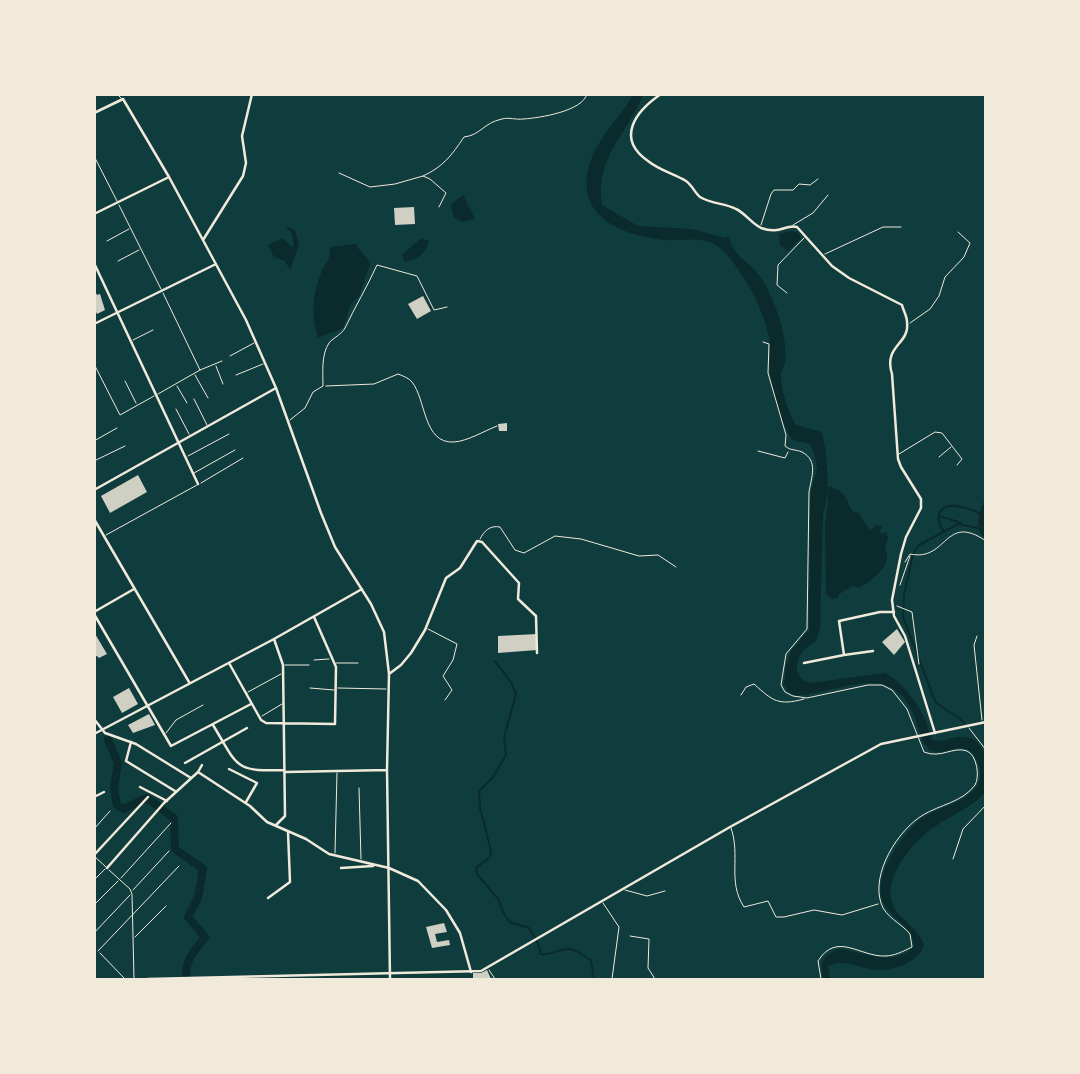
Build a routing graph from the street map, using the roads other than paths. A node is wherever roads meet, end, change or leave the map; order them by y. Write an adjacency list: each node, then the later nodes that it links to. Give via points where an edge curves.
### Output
1 (117, 94): 5 (lane)
2 (252, 94): 22 (street, via 242,136 245,170)
3 (587, 94): 9 (lane, via 575,108 491,122 475,136 464,138 451,158)
4 (661, 94): 17 (street, via 646,104 632,125 636,148 647,161 689,183 699,196 738,209)
5 (123, 99): 6 (street); 10 (street)
6 (94, 113)
7 (94, 156): 13 (lane)
8 (339, 173): 9 (lane, via 370,187)
9 (424, 176): 14 (lane, via 446,193)
10 (169, 177): 13 (street); 22 (street)
11 (818, 179): 17 (lane, via 793,190 774,190)
12 (828, 195): 16 (lane, via 813,213)
13 (117, 202): 15 (street); 19 (lane)
14 (439, 207)
15 (94, 214)
16 (792, 226): 17 (street, via 776,232); 21 (street)
17 (760, 227)
18 (901, 227): 25 (lane, via 883,227)
19 (131, 228): 23 (lane); 24 (lane)
20 (958, 232): 33 (lane, via 970,243 968,252 945,276 930,309)
21 (806, 236): 25 (street); 30 (lane, via 778,265 777,285)
22 (203, 240): 28 (street)
23 (107, 241)
24 (141, 249): 26 (lane); 29 (lane)
25 (824, 255): 33 (street, via 849,278 902,305)
26 (118, 261)
27 (94, 263): 32 (street)
28 (216, 264): 29 (street); 37 (street)
29 (161, 290): 32 (street); 44 (lane)
30 (787, 293)
31 (447, 307): 52 (lane, via 434,310 417,276 377,265 343,332 329,344 322,365)
32 (117, 312): 34 (street); 36 (street)
33 (908, 323): 73 (street, via 889,364)
34 (94, 324)
35 (153, 330): 36 (lane)
36 (131, 341): 54 (street)
37 (256, 342): 39 (lane); 41 (street)
38 (763, 342): 71 (lane, via 769,344 768,373)
39 (230, 356)
40 (222, 360): 43 (lane)
41 (265, 363): 47 (lane); 53 (street)
42 (94, 364): 46 (lane)
43 (215, 364): 44 (lane); 51 (lane)
44 (200, 370): 45 (lane)
45 (194, 373): 50 (lane); 55 (lane)
46 (100, 374): 48 (lane); 58 (lane, via 120,415)
47 (236, 375)
48 (94, 377)
49 (125, 381): 58 (lane)
50 (176, 384): 54 (lane); 57 (lane)
51 (223, 384)
52 (323, 386): 60 (lane); 62 (lane, via 374,384 398,374 411,380 438,437 453,442)
53 (276, 388): 60 (street); 61 (street)
54 (157, 394): 58 (lane); 67 (street)
55 (208, 398)
56 (194, 399): 61 (lane)
57 (187, 403)
58 (137, 405)
59 (176, 409): 65 (lane)
60 (288, 421): 87 (street, via 335,547)
61 (208, 426): 65 (street)
62 (497, 426)
63 (117, 428): 66 (lane)
64 (229, 434): 74 (lane)
65 (191, 436): 67 (street)
66 (95, 441)
67 (179, 442): 74 (street); 81 (street)
68 (125, 446): 77 (lane)
69 (953, 446): 73 (lane, via 942,433 934,432); 75 (lane); 78 (lane, via 962,459)
70 (235, 450): 79 (lane)
71 (788, 450): 72 (lane, via 785,458); 112 (lane, via 807,456 814,471 808,492 807,629 786,654 781,682 790,695)
72 (758, 451)
73 (897, 455): 88 (street, via 921,499 921,508 901,554)
74 (186, 457): 79 (street)
75 (939, 457)
76 (243, 458): 80 (lane)
77 (94, 461)
78 (957, 465)
79 (193, 473): 80 (street)
80 (198, 484): 83 (lane)
81 (94, 490)
82 (94, 519): 83 (street)
83 (104, 536): 86 (street)
84 (478, 541): 85 (lane, via 495,526 515,550 524,553 555,536 639,556 658,555); 91 (street, via 460,568 446,578); 95 (street, via 519,583 518,599 536,616)
85 (676, 567)
86 (135, 589): 89 (street); 106 (street)
87 (362, 589): 90 (street); 105 (street, via 384,632)
88 (894, 612): 96 (street, via 839,621); 127 (street)
89 (94, 613): 116 (street)
90 (314, 616): 93 (street); 98 (street)
91 (426, 628): 105 (street, via 411,653); 113 (lane, via 457,644 443,676 452,690)
92 (977, 636): 120 (lane, via 974,645)
93 (274, 639): 99 (street); 102 (street)
94 (873, 651): 96 (street)
95 (537, 653)
96 (844, 655): 101 (street)
97 (314, 660): 98 (lane)
98 (334, 661): 100 (lane); 108 (street)
99 (229, 663): 106 (street); 110 (street)
100 (358, 663)
101 (804, 663)
102 (283, 664): 103 (lane); 104 (street)
103 (309, 665)
104 (283, 673): 110 (lane); 114 (street)
105 (389, 674): 109 (street)
106 (189, 682): 116 (street)
107 (310, 688): 108 (lane)
108 (336, 689): 109 (lane); 121 (street, via 335,724)
109 (388, 689): 136 (street)
110 (246, 694): 115 (street)
111 (741, 695): 112 (lane, via 754,684 781,703)
112 (807, 698): 129 (lane, via 882,685 900,699)
113 (445, 700)
114 (284, 703): 118 (lane); 121 (street)
115 (251, 704): 118 (street); 122 (street)
116 (147, 705): 125 (street); 128 (street)
117 (203, 705): 128 (lane, via 176,720)
118 (260, 717): 121 (street, via 266,723)
119 (94, 719): 125 (street)
120 (984, 722): 123 (street)
121 (285, 723): 137 (street)
122 (213, 725): 128 (street, via 170,746); 131 (street)
123 (968, 726): 127 (street); 132 (lane)
124 (247, 728): 131 (street)
125 (101, 730): 126 (street); 130 (street)
126 (94, 734)
127 (933, 734): 129 (street)
128 (164, 736)
129 (918, 736): 153 (street, via 881,744); 173 (lane, via 924,752 932,755 966,751 973,756 978,775 975,785 963,795 913,821 900,838 881,872)
130 (131, 742): 140 (street); 144 (street, via 126,761)
131 (223, 742): 133 (street); 137 (street, via 234,760 249,771)
132 (985, 750)
133 (185, 763)
134 (202, 765): 139 (street)
135 (229, 769): 148 (street, via 257,783)
136 (387, 770): 138 (street); 165 (street)
137 (286, 771): 138 (street); 152 (street, via 285,816)
138 (337, 771): 157 (lane)
139 (198, 772): 140 (street); 148 (street)
140 (192, 778): 144 (street)
141 (141, 787): 147 (street)
142 (359, 788): 160 (lane)
143 (104, 792): 145 (street)
144 (177, 792): 147 (street)
145 (94, 797)
146 (148, 797): 158 (street)
147 (166, 802): 163 (street)
148 (245, 803): 152 (street)
149 (985, 805): 159 (lane, via 963,829)
150 (110, 811): 154 (lane)
151 (171, 823): 167 (lane)
152 (276, 825): 155 (street)
153 (730, 827): 168 (street); 173 (lane, via 736,845 733,873 744,907 768,901 776,916 784,917 814,910 842,915)
154 (94, 829)
155 (288, 832): 157 (street); 171 (street, via 290,882)
156 (169, 851): 170 (lane)
157 (335, 855): 160 (street)
158 (94, 856): 163 (lane)
159 (953, 859)
160 (362, 862): 162 (street)
161 (179, 866): 176 (lane)
162 (378, 866): 164 (street); 165 (street)
163 (107, 868): 166 (lane); 167 (lane)
164 (341, 868)
165 (388, 868): 183 (street, via 418,881 446,909 460,933); 184 (street)
166 (94, 880)
167 (120, 880): 170 (lane); 174 (lane)
168 (623, 889): 169 (lane, via 647,896); 172 (street)
169 (665, 891)
170 (132, 893): 176 (lane); 177 (lane)
171 (268, 898)
172 (602, 901): 182 (street); 192 (lane, via 619,927)
173 (881, 903): 194 (lane, via 887,915 910,934 912,947 885,956 842,945 818,961)
174 (94, 905)
175 (166, 906): 179 (lane)
176 (133, 917): 179 (lane); 181 (lane)
177 (94, 933)
178 (630, 936): 193 (lane, via 649,939 648,968)
179 (133, 939): 187 (lane)
180 (94, 947): 181 (lane)
181 (98, 951): 186 (lane)
182 (488, 968): 183 (street); 191 (lane)
183 (471, 972): 184 (street)
184 (390, 974): 185 (street); 190 (street)
185 (204, 978): 189 (street)
186 (125, 979)
187 (134, 979)
188 (148, 979): 189 (street)
189 (170, 979)
190 (390, 979)
191 (495, 979)
192 (611, 979)
193 (655, 979)
194 (821, 979)

